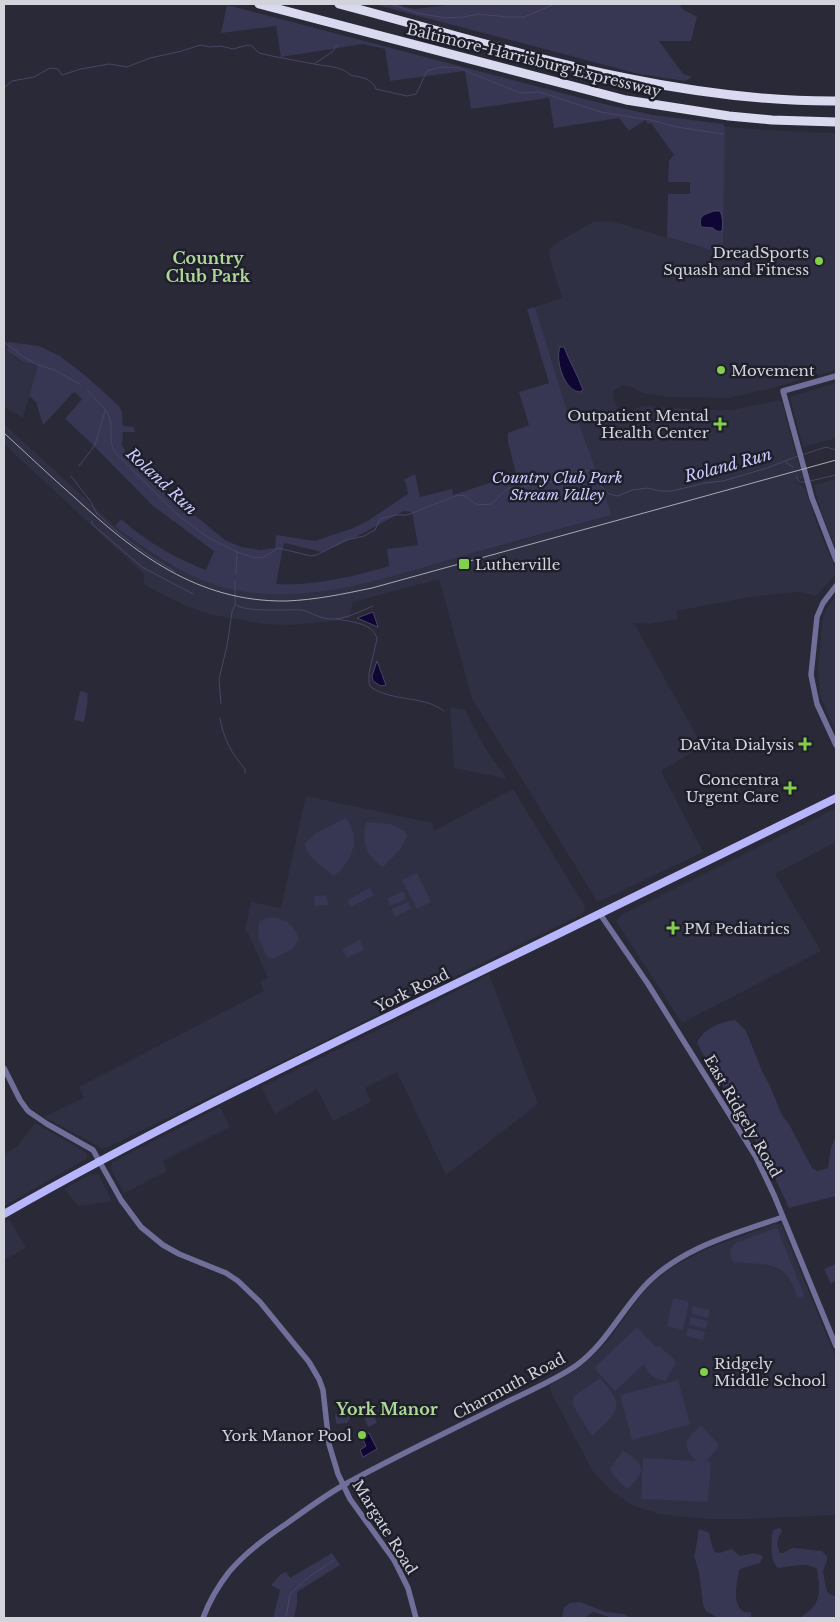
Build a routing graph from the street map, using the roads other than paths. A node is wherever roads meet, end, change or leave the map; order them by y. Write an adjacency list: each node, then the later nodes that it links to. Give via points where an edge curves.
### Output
1 (259, 4): 4 (highway, Baltimore-Harrisburg Expressway, via 626,100 729,116)
2 (339, 4): 3 (highway, Baltimore-Harrisburg Expressway, via 629,80 728,96)
3 (836, 100)
4 (836, 122)
5 (836, 376): 6 (street, via 783,391 817,514)
6 (836, 560)
7 (836, 586): 8 (street, via 817,617 811,674 817,704)
8 (836, 745)
9 (836, 798): 10 (main road, York Road)
10 (600, 914): 12 (main road, York Road); 14 (street, East Ridgely Road, via 750,1146)
11 (4, 1068): 12 (street, Margate Road, via 28,1110 93,1150)
12 (99, 1161): 13 (main road, York Road); 16 (street, Margate Road, via 141,1227 179,1254 238,1281 309,1362 323,1390 331,1452)
13 (4, 1214)
14 (783, 1217): 15 (street, East Ridgely Road); 16 (street, Charmuth Road, via 706,1245 663,1269 640,1290 593,1351 564,1373)
15 (836, 1346)
16 (343, 1486): 17 (street, Charmuth Road, via 268,1536 240,1560 219,1586); 18 (street, Margate Road, via 394,1560 408,1588)
17 (203, 1618)
18 (416, 1618)

